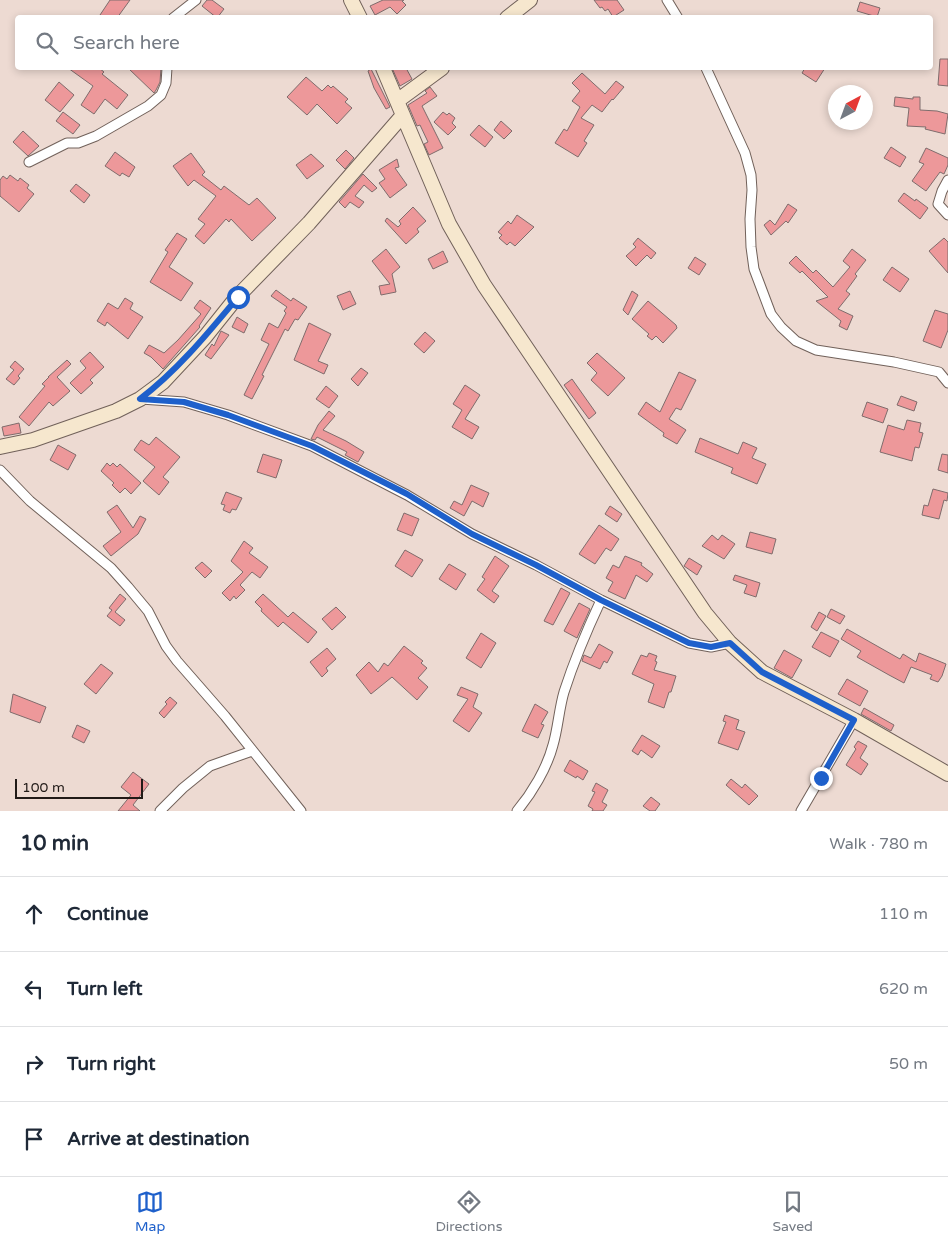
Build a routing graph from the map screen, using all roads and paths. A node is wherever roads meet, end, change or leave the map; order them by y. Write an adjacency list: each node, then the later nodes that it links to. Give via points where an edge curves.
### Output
1 (196, 0): 5 (street)
2 (350, 0): 6 (main road)
3 (530, 0): 7 (main road)
4 (666, 0): 8 (street)
5 (176, 15)
6 (358, 15)
7 (511, 15)
8 (676, 15)
9 (167, 70): 15 (street, via 161,95 148,106 96,136 68,143)
10 (384, 70): 13 (main road)
11 (439, 70): 13 (main road)
12 (707, 70): 18 (street, via 745,153 751,175 754,269 771,314 781,327 796,341 816,350 939,372)
13 (397, 101): 14 (main road)
14 (403, 115): 19 (main road, via 205,337 169,375); 23 (main road, via 449,224 484,285 700,605)
15 (29, 162)
16 (948, 180): 17 (street, via 938,204)
17 (948, 215)
18 (948, 383)
19 (140, 399): 20 (main road, via 116,412 50,435); 22 (street, via 184,402 312,446)
20 (0, 447)
21 (0, 470): 25 (street, via 30,501 111,568 148,611 177,661)
22 (601, 600): 23 (street, via 689,643 711,647); 29 (street, via 564,693 553,746 527,799)
23 (730, 643): 24 (main road, via 762,672)
24 (854, 720): 26 (main road); 30 (street)
25 (252, 751): 27 (street, via 210,766); 28 (street)
26 (948, 774)
27 (160, 811)
28 (301, 811)
29 (517, 811)
30 (801, 811)

